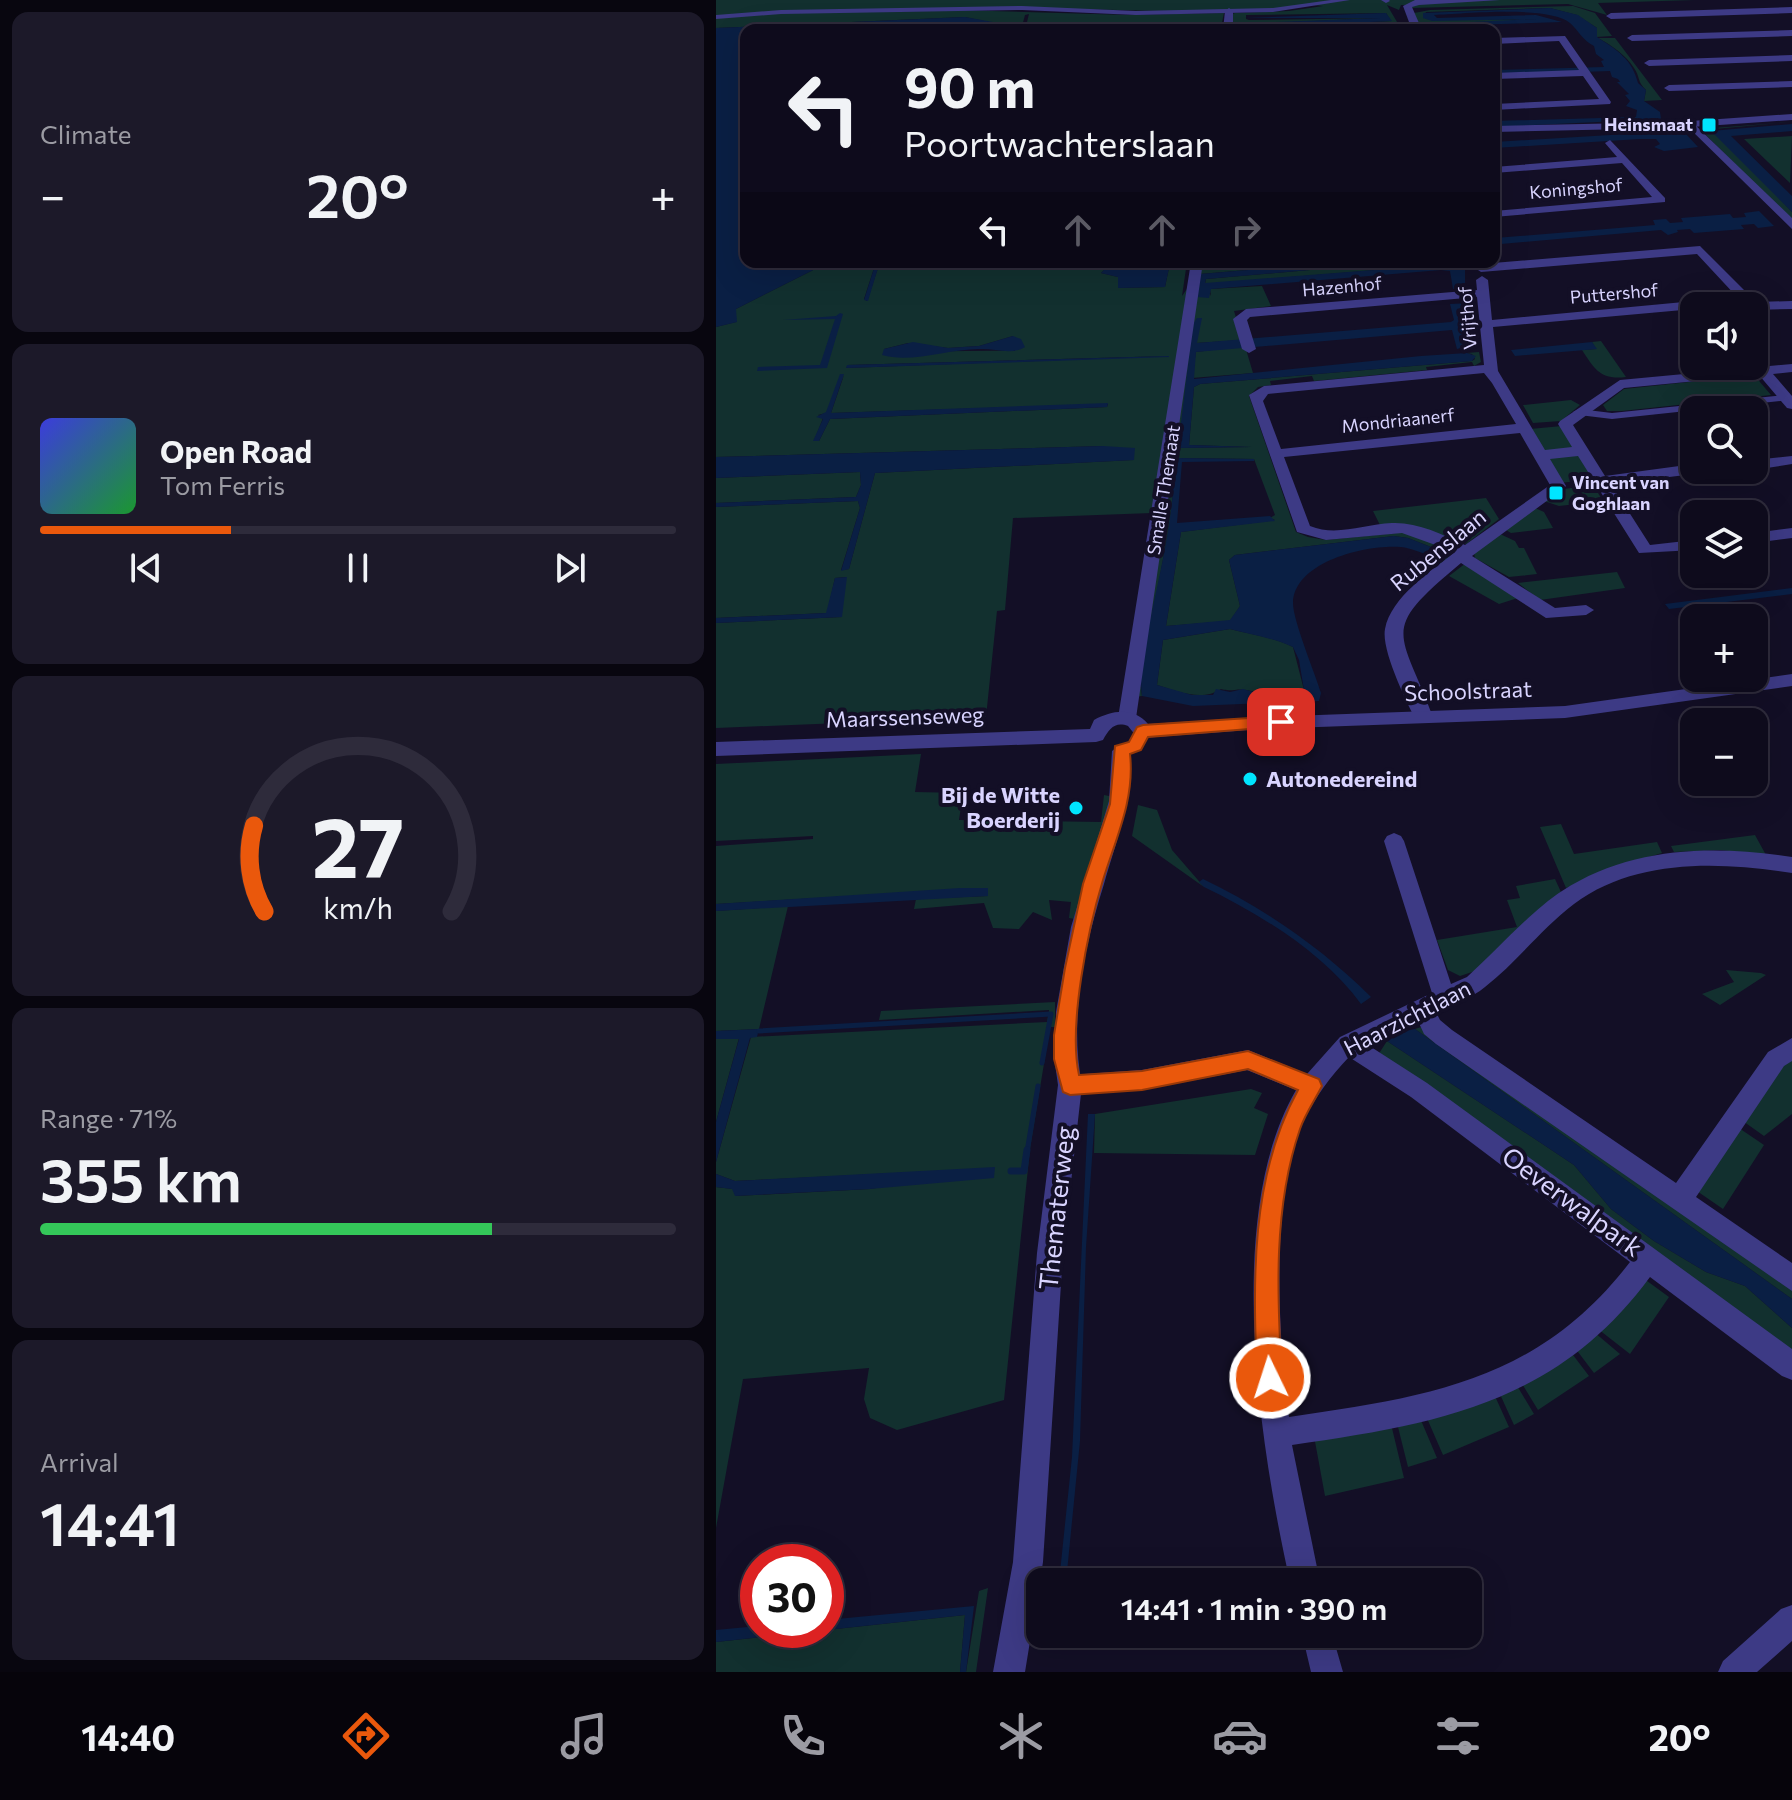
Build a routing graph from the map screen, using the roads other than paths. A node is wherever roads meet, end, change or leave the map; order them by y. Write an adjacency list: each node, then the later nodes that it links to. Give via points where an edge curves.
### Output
1 (1346, 0): 4 (street)
2 (1496, 0): 9 (street, via 1418,2 1407,6)
3 (1792, 10): 5 (street)
4 (1229, 11): 7 (street, via 1022,8); 8 (street)
5 (1660, 14): 6 (street); 11 (street)
6 (1611, 16)
7 (716, 17)
8 (1228, 24)
9 (1414, 24)
10 (1792, 33): 11 (street)
11 (1679, 37): 12 (street)
12 (1632, 38)
13 (1500, 41): 17 (street, via 1562,38)
14 (1792, 58): 18 (street)
15 (1649, 63): 18 (street)
16 (1500, 68): 17 (street)
17 (1584, 69): 19 (street); 24 (street, via 1606,102)
18 (1710, 74): 20 (street); 21 (street)
19 (1500, 76)
20 (1792, 84)
21 (1669, 88)
22 (1792, 94): 23 (street)
23 (1716, 99)
24 (1500, 107)
25 (1792, 117): 26 (street)
26 (1691, 124): 27 (street); 32 (street)
27 (1500, 129)
28 (1610, 143): 29 (street)
29 (1625, 160): 30 (street); 31 (street, Koningshof, via 1661,200)
30 (1500, 170)
31 (1500, 213)
32 (1792, 225)
33 (1500, 264): 36 (street, via 1700,250)
34 (1196, 268): 65 (street, Smalle Themaat)
35 (1481, 268): 37 (street, Vrijthof)
36 (1740, 292)
37 (1483, 293): 41 (street, Vrijthof); 42 (street, Hazenhof, via 1246,313 1240,319)
38 (1768, 304): 39 (street, Puttershof)
39 (1792, 305)
40 (1680, 309): 41 (street, Puttershof)
41 (1487, 324): 45 (street, Vrijthof)
42 (1248, 344)
43 (1792, 368): 44 (street)
44 (1768, 370)
45 (1491, 371): 50 (street); 52 (street, via 1260,392 1256,401)
46 (1768, 377): 48 (street)
47 (1680, 379): 49 (street, via 1620,384)
48 (1789, 401): 49 (street, via 1612,416)
49 (1579, 412): 51 (street, via 1565,424)
50 (1524, 428): 52 (street, Mondriaanerf); 53 (street)
51 (1582, 451): 53 (street); 57 (street)
52 (1275, 454): 61 (street, via 1297,520 1307,532 1333,535 1405,528)
53 (1540, 455): 61 (street, Rubenslaan, via 1558,486)
54 (1792, 460): 55 (street)
55 (1768, 463)
56 (1680, 471): 57 (street)
57 (1601, 481): 60 (street, via 1645,550)
58 (1792, 533): 59 (street)
59 (1768, 536)
60 (1680, 546)
61 (1465, 555): 62 (street, via 1552,614); 64 (street, Rubenslaan, via 1408,599 1393,628 1396,649)
62 (1586, 610)
63 (1792, 680): 64 (street, Schoolstraat, via 1565,712)
64 (1424, 717): 66 (street, Schoolstraat)
65 (1127, 718): 66 (street); 67 (street, via 1107,721)
66 (1143, 731): 69 (street, via 1135,746)
67 (1096, 735): 68 (street, Maarssenseweg); 69 (street, via 1106,748)
68 (716, 749)
69 (1121, 751): 75 (street, Thematerweg, via 1119,804 1092,884 1075,968 1065,1035)
70 (1394, 841): 72 (street)
71 (1792, 865): 72 (street, Haarzichtlaan, via 1702,857 1605,876 1567,898 1490,973)
72 (1434, 1003): 73 (street, Haarzichtlaan); 77 (street, via 1432,1027 1444,1037)
73 (1348, 1044): 76 (street, Haarzichtlaan); 78 (street, Oeverwalpark)
74 (1792, 1048): 77 (street, via 1776,1059)
75 (1070, 1085): 76 (street, via 1142,1080 1248,1060); 85 (street, Thematerweg, via 1050,1253 1028,1562)
76 (1311, 1086): 81 (street, Haarzichtlaan, via 1290,1125 1275,1177 1266,1301)
77 (1679, 1200): 79 (street)
78 (1648, 1259): 80 (street, Oeverwalpark); 81 (street, via 1590,1327 1516,1377 1419,1410)
79 (1792, 1278)
80 (1792, 1366)
81 (1275, 1433): 82 (street, Haarzichtlaan)
82 (1302, 1568)
83 (1792, 1620): 87 (street)
84 (1321, 1648): 86 (street)
85 (1009, 1672)
86 (1327, 1672)
87 (1734, 1672)

